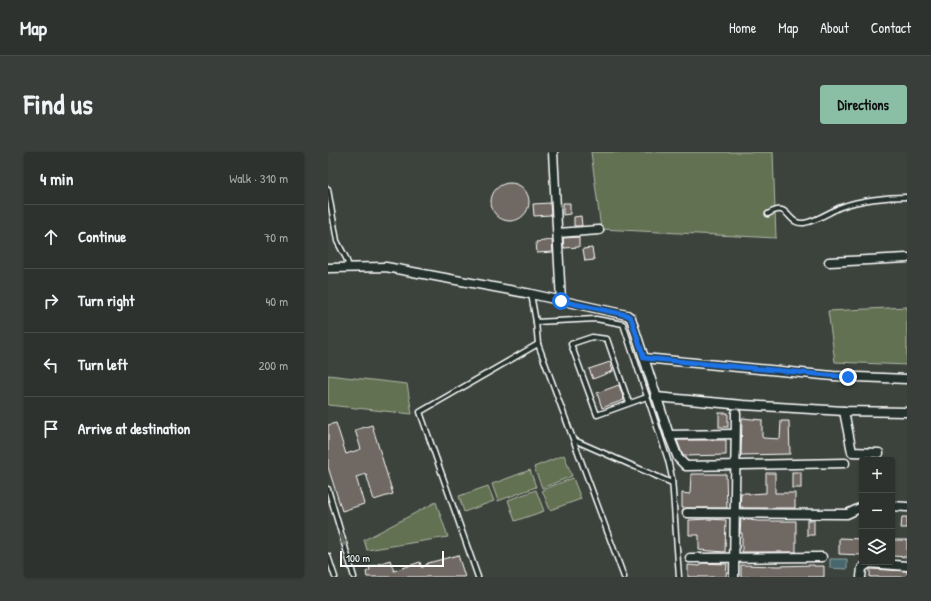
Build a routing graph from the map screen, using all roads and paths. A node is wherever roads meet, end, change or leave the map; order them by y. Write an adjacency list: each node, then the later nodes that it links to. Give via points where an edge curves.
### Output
1 (553, 152): 6 (street)
2 (328, 189): 10 (lane, via 337,241)
3 (907, 198): 4 (lane, via 854,203 806,223 798,223 781,209)
4 (768, 214)
5 (599, 230): 6 (street)
6 (558, 233): 12 (street)
7 (907, 258): 8 (street)
8 (829, 262)
9 (328, 268): 10 (street)
10 (349, 268): 11 (street, via 386,267)
11 (531, 294): 12 (street); 13 (lane)
12 (561, 301): 15 (street, via 627,315 631,318)
13 (536, 322): 14 (lane); 17 (lane, via 596,319 623,324)
14 (538, 344): 25 (lane); 43 (lane, via 420,412)
15 (644, 358): 16 (street, via 833,376); 18 (street)
16 (907, 379)
17 (647, 397): 19 (lane); 29 (lane, via 668,460)
18 (656, 397): 20 (street); 24 (street)
19 (629, 403): 19 (lane, via 597,415 571,344 592,337 606,339)
20 (844, 411): 21 (street); 26 (street, via 852,452)
21 (907, 412)
22 (736, 413): 23 (street)
23 (736, 434): 24 (street); 28 (street)
24 (669, 436): 28 (street, via 678,458 686,466)
25 (574, 440): 29 (lane); 44 (lane)
26 (879, 453)
27 (845, 463): 28 (street)
28 (735, 464): 35 (street)
29 (672, 483): 45 (lane)
30 (328, 489): 42 (lane, one-way to 42)
31 (895, 506): 32 (street)
32 (907, 507)
33 (859, 508): 35 (street, via 847,514)
34 (687, 513): 35 (street)
35 (735, 513): 37 (street)
36 (328, 556): 41 (lane)
37 (734, 557): 38 (street); 39 (street); 46 (street)
38 (822, 557)
39 (690, 558)
40 (907, 566): 47 (street, via 869,564 862,568)
41 (335, 577)
42 (354, 577)
43 (478, 577)
44 (624, 577)
45 (679, 577)
46 (734, 577)
47 (861, 577)

